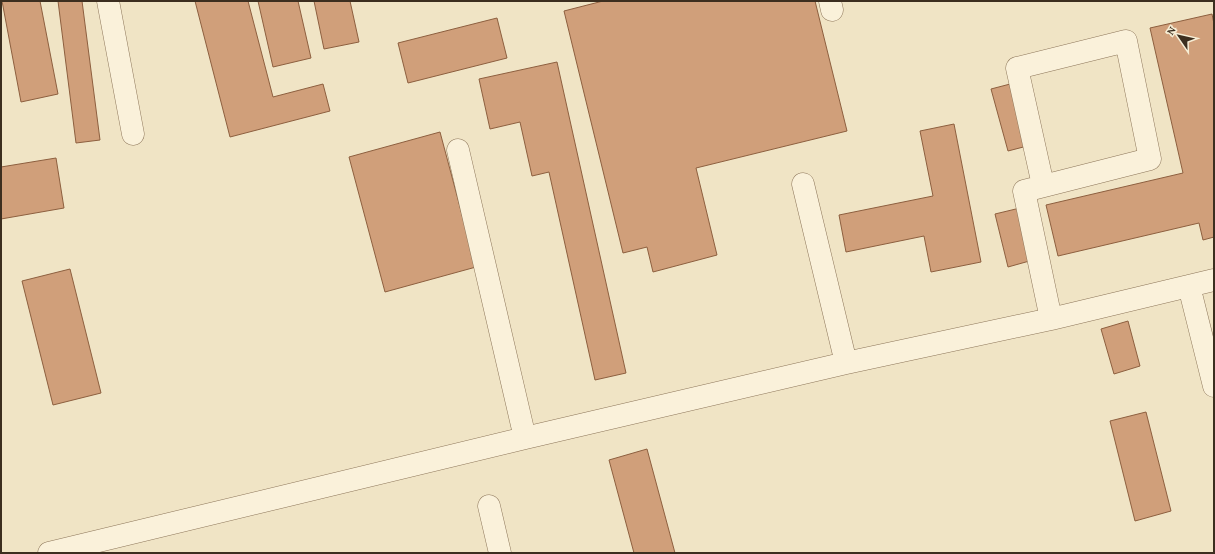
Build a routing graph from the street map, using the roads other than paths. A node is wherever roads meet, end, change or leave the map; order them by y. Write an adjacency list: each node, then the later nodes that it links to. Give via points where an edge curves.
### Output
1 (108, 1): 2 (street)
2 (133, 134)
3 (458, 150): 11 (street)
4 (803, 184): 9 (street)
5 (1043, 185): 5 (street, via 1150,159 1126,41 1017,68); 8 (street, via 1024,191)
6 (1214, 280): 7 (street)
7 (1189, 286): 8 (street); 10 (street)
8 (1051, 319): 9 (street)
9 (846, 363): 11 (street)
10 (1214, 386)
11 (525, 438): 13 (street)
12 (489, 506): 14 (street)
13 (49, 553)
14 (500, 553)

